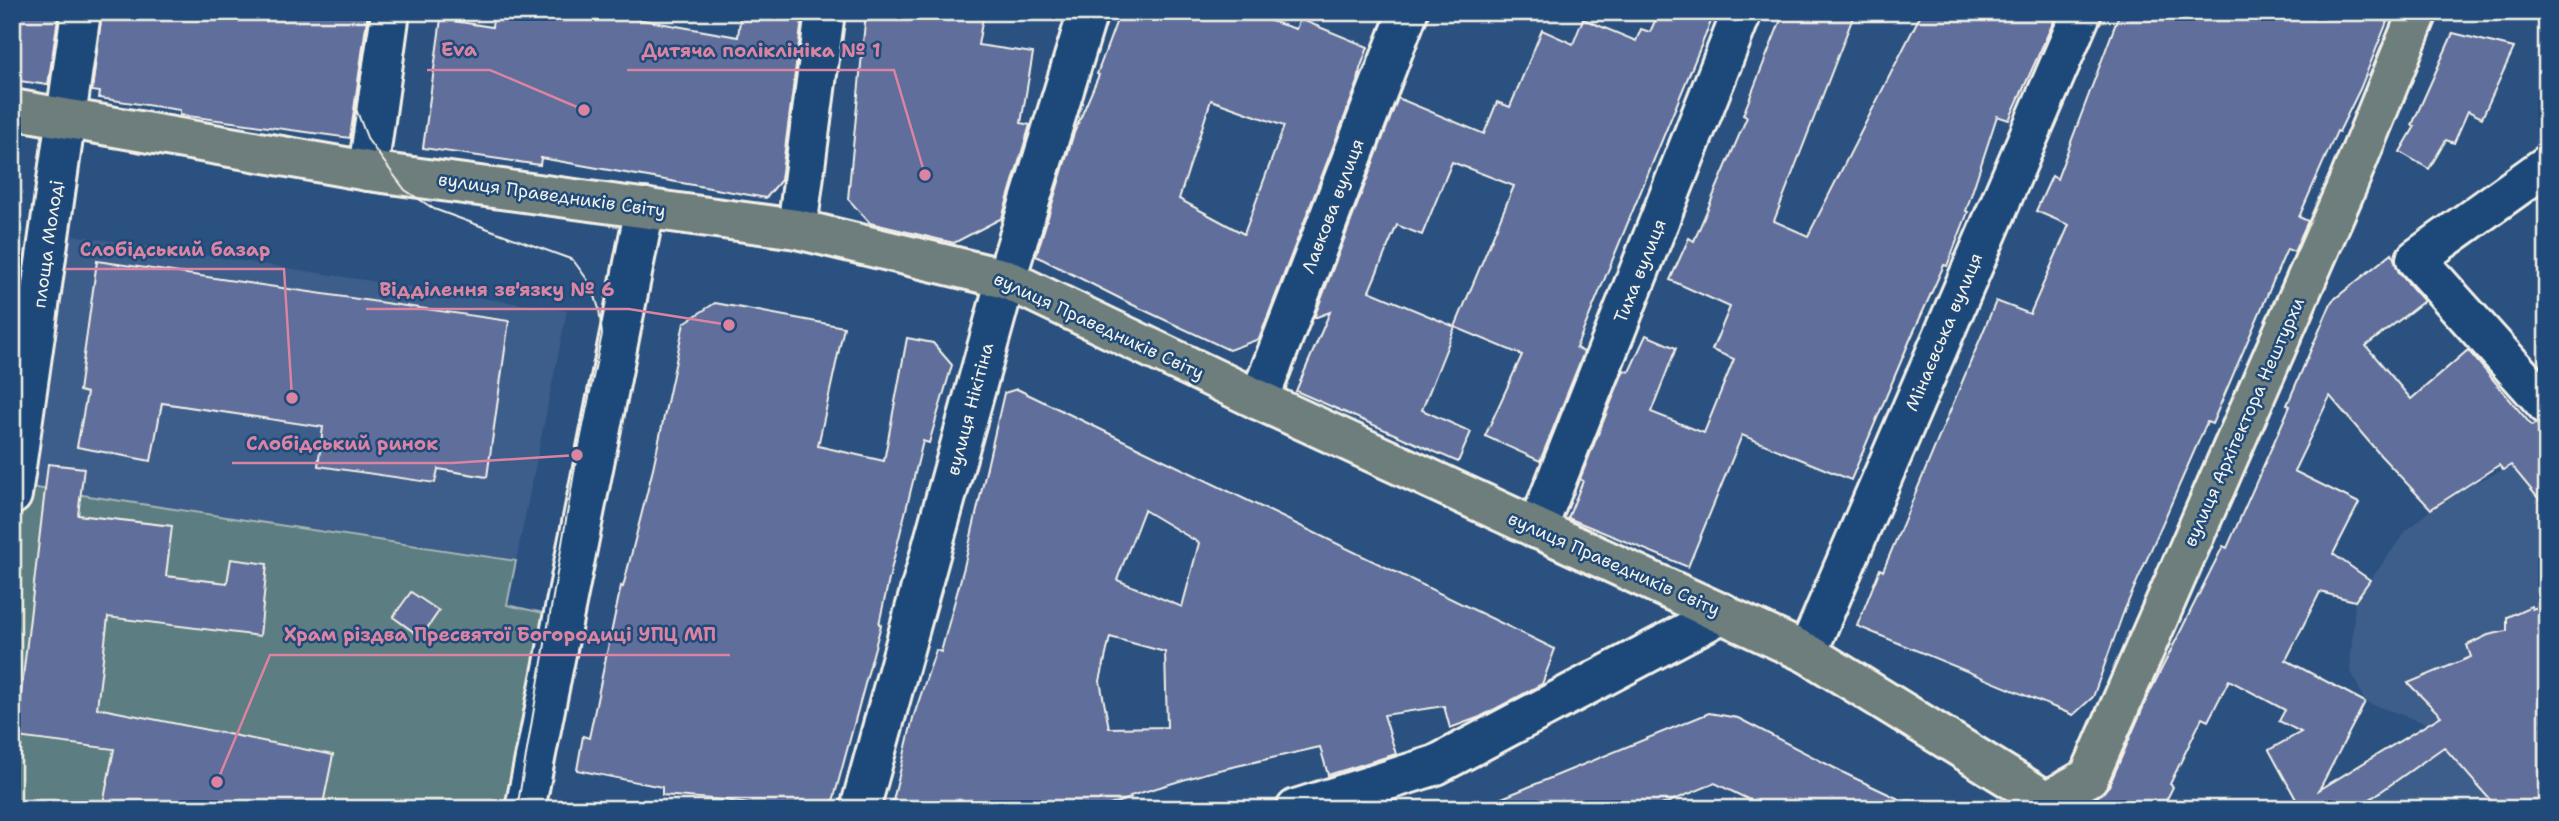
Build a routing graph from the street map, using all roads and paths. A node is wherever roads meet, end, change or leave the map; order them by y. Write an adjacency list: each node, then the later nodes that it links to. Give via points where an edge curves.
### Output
1 (81, 12): 10 (street, площа Молоді)
2 (390, 12): 12 (street)
3 (825, 12): 14 (street)
4 (1088, 12): 15 (street, вулиця Нікітіна)
5 (1408, 12): 16 (street, Лавкова вулиця)
6 (1742, 12): 19 (street, Тиха вулиця)
7 (2082, 12): 21 (street, Мінаєвська вулиця)
8 (2418, 12): 22 (main road, вулиця Архітектора Нештурхи, via 2347,186 2089,777)
9 (12, 109): 10 (main road, вулиця Праведників Світу)
10 (66, 118): 12 (main road, вулиця Праведників Світу); 18 (street, площа Молоді)
11 (2547, 165): 17 (street, via 2416,259)
12 (368, 171): 13 (main road, вулиця Праведників Світу)
13 (645, 208): 14 (main road, вулиця Праведників Світу); 23 (street)
14 (797, 229): 15 (main road, вулиця Праведників Світу)
15 (1006, 279): 16 (main road, вулиця Праведників Світу); 24 (street, вулиця Нікітіна)
16 (1259, 400): 19 (main road, вулиця Праведників Світу)
17 (2547, 404)
18 (12, 495)
19 (1537, 529): 20 (main road, вулиця Праведників Світу)
20 (1723, 613): 21 (main road, вулиця Праведників Світу); 25 (street, via 1436,765)
21 (1807, 653): 22 (main road, вулиця Праведників Світу)
22 (2047, 806)
23 (525, 809)
24 (860, 809)
25 (1296, 809)

